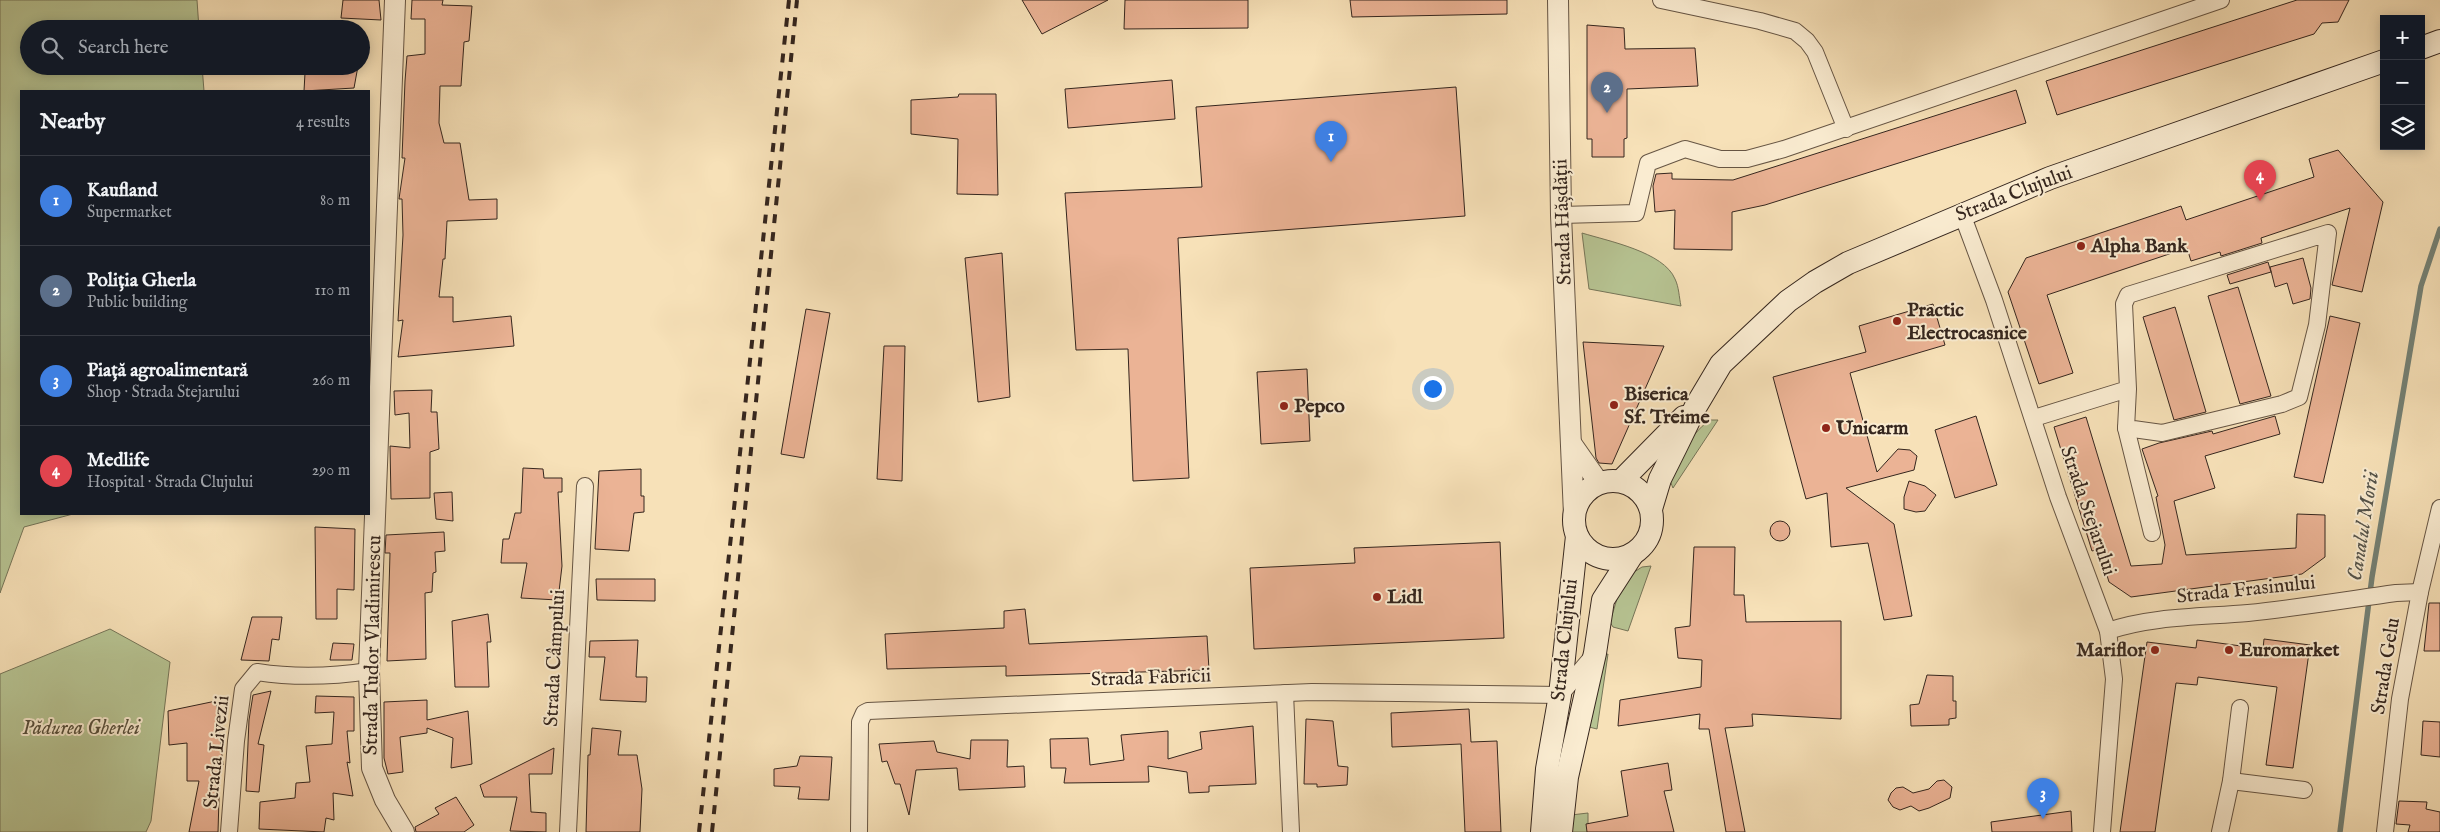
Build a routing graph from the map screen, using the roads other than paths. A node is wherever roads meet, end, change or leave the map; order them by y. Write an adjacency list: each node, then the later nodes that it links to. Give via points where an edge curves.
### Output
1 (395, 0): 26 (street, Strada Tudor Vladimirescu)
2 (1558, 0): 10 (street, Strada Hășdății)
3 (1661, 0): 8 (street, via 1795,31 1815,52)
4 (2222, 0): 8 (street)
5 (2440, 41): 6 (main road)
6 (2425, 47)
7 (2380, 62): 9 (main road, Strada Clujului, via 2050,178)
8 (1846, 129): 10 (street, via 1747,159 1720,159 1685,149 1648,163 1636,213)
9 (1962, 214): 12 (main road, Strada Clujului, via 1848,263 1788,301 1721,364); 13 (street, Strada Stejarului)
10 (1561, 215): 15 (street, Strada Hășdății)
11 (2128, 388): 13 (street); 14 (street); 14 (street, via 2124,304 2128,295 2328,233 2317,325 2299,397 2162,434)
12 (1696, 406): 16 (main road, Strada Clujului); 19 (main road, Strada Clujului, via 1660,479)
13 (2034, 418): 24 (street, Strada Stejarului, via 2058,497)
14 (2126, 428): 21 (street)
15 (1571, 443): 16 (street); 20 (street, Strada Hășdății)
16 (1610, 482): 19 (main road, via 1640,491); 20 (main road, Strada Clujului, via 1582,496)
17 (585, 486): 34 (street, Strada Câmpului)
18 (2440, 508): 23 (street, Strada Gelu)
19 (1651, 509): 22 (main road, Strada Clujului, via 1651,530 1647,540)
20 (1575, 526): 22 (main road, Strada Clujului, via 1590,552 1600,557 1622,559); 28 (main road, Strada Clujului)
21 (2152, 533)
22 (1632, 555): 25 (main road, Strada Clujului, via 1603,600)
23 (2420, 592): 24 (street, Strada Frasinului, via 2181,618 2123,626); 41 (street, Strada Gelu, via 2400,699)
24 (2108, 632): 39 (street, Strada Stejarului, via 2114,679)
25 (1595, 653): 28 (street); 38 (main road, Strada Clujului, via 1566,777)
26 (368, 671): 32 (street, Strada Livezii, via 328,677 257,672 244,689 236,741); 33 (street, Strada Tudor Vladimirescu, via 372,768)
27 (1285, 693): 28 (street, Strada Fabricii); 35 (street, Strada Fabricii, via 868,711 860,722); 36 (street)
28 (1560, 695): 37 (main road, Strada Clujului)
29 (2240, 708): 30 (street)
30 (2231, 781): 31 (street); 40 (street)
31 (2304, 790)
32 (229, 832)
33 (404, 832)
34 (568, 832)
35 (859, 832)
36 (1291, 832)
37 (1542, 832)
38 (1561, 832)
39 (2102, 832)
40 (2220, 832)
41 (2384, 832)

